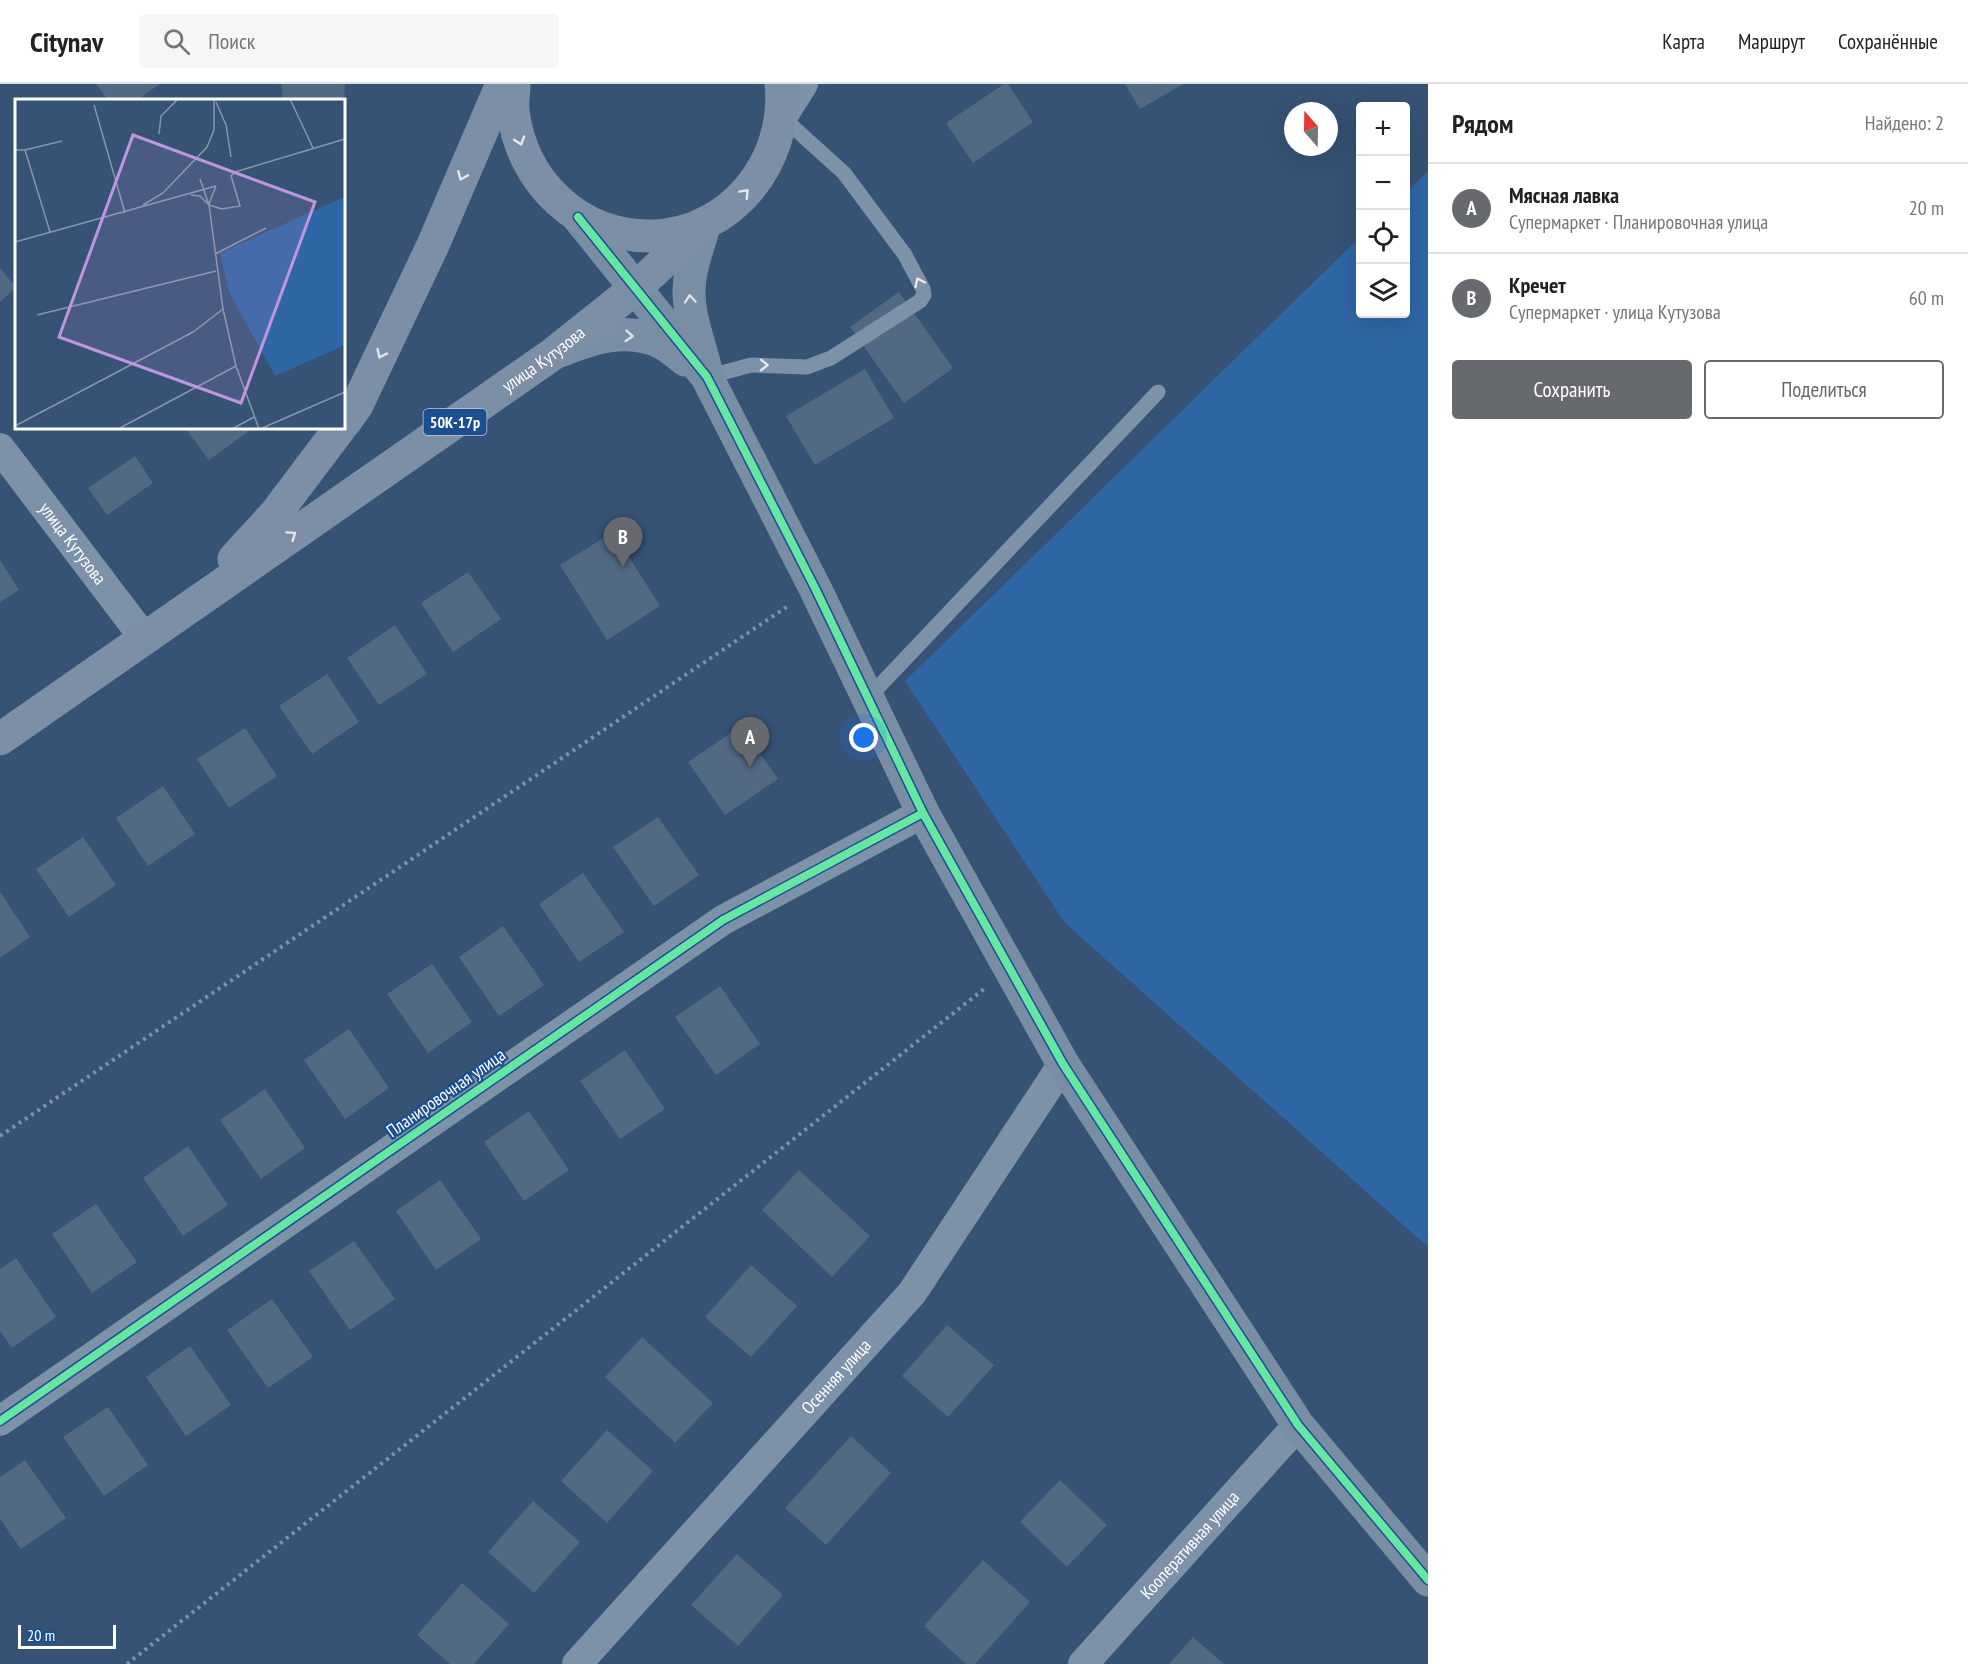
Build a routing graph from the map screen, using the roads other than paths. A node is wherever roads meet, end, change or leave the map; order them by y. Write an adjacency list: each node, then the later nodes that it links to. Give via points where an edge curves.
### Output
1 (502, 84): 12 (main road, one-way to 12, via 428,256 357,405)
2 (514, 84): 6 (main road, 50К-17р, one-way to 6, via 513,110 519,141 532,171 552,196)
3 (781, 84): 5 (main road, 50К-17р)
4 (803, 84): 5 (street)
5 (782, 117): 7 (main road, 50К-17р, one-way to 5, via 733,205 757,180 773,150); 10 (lane, one-way to 5, via 751,365 807,367 820,363 924,296 905,255 844,173)
6 (578, 217): 7 (main road, 50К-17р, via 602,228 654,236); 8 (street)
7 (705, 223): 8 (main road, улица Кутузова / 50К-17р); 10 (street, one-way to 7, via 689,294)
8 (637, 287): 9 (main road, улица Кутузова / 50К-17р); 10 (street)
9 (553, 354): 10 (street, one-way to 10, via 589,339 642,336 662,343); 15 (main road, улица Кутузова / 50К-17р, one-way to 9)
10 (707, 376): 17 (street)
11 (1158, 392): 17 (lane)
12 (345, 422)
13 (339, 429): 15 (main road, улица Кутузова / 50К-17р, via 276,513)
14 (0, 448): 16 (street, улица Кутузова)
15 (192, 604): 16 (main road, улица Кутузова / 50К-17р)
16 (145, 639): 18 (main road, улица Кутузова / 50К-17р)
17 (868, 698): 19 (street)
18 (0, 739)
19 (923, 813): 20 (street); 21 (street, Планировочная улица, via 723,920)
20 (1063, 1064): 22 (street); 24 (street, Осенняя улица, via 912,1293)
21 (0, 1421)
22 (1298, 1425): 23 (street); 25 (street, Кооперативная улица)
23 (1428, 1580)
24 (577, 1664)
25 (1083, 1664)

